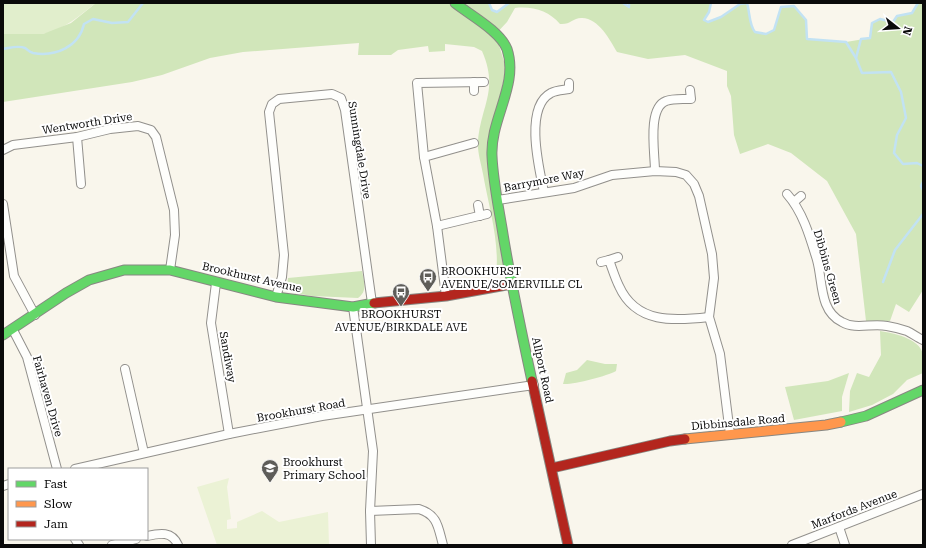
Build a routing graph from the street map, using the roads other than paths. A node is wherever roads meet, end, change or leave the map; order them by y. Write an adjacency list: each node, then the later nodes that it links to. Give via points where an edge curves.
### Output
1 (455, 3): 16 (street, Allport Road, via 498,35 505,44 510,71 496,123 492,155)
2 (474, 82): 3 (street); 5 (street); 10 (street, via 416,83)
3 (484, 82)
4 (569, 83): 13 (street, via 569,89 552,92 545,97 537,115 535,150)
5 (474, 91)
6 (691, 98): 11 (street, via 666,101 657,109 654,118)
7 (77, 137): 9 (street, Wentworth Drive, via 12,144); 12 (street); 22 (street, Wentworth Drive, via 110,129 138,126 151,130 156,137 174,210 175,235)
8 (474, 143): 10 (street)
9 (3, 150)
10 (424, 158): 20 (street)
11 (655, 171): 13 (street, Barrymore Way, via 612,175 574,188); 30 (street, Barrymore Way, via 686,175 694,184 699,196 714,266)
12 (81, 184)
13 (544, 192): 16 (street, Barrymore Way)
14 (787, 194): 17 (street, Dibbins Green)
15 (801, 196): 17 (street)
16 (498, 200): 24 (street, Allport Road)
17 (794, 202): 33 (street, Dibbins Green, via 810,236 824,296 831,314 842,322 859,327 886,326 907,331)
18 (3, 204): 29 (street, via 14,276)
19 (478, 205): 20 (street, via 484,215)
20 (437, 226): 25 (street)
21 (618, 257): 30 (street, via 605,261 619,287 636,308 648,315 667,320)
22 (170, 270): 23 (street, Brookhurst Avenue); 29 (street, Brookhurst Avenue, via 124,270 107,274 89,280 66,293)
23 (216, 283): 26 (street, Brookhurst Avenue); 38 (street, Sandiway, via 211,323)
24 (512, 284): 25 (street, Brookhurst Avenue); 35 (street, Allport Road)
25 (446, 296): 27 (street, Brookhurst Avenue)
26 (276, 297): 27 (street, Sunningdale Drive, via 282,277 284,255 269,112 272,104 278,99 332,94 341,98 345,110); 28 (street, Brookhurst Avenue)
27 (372, 303): 28 (street, Brookhurst Avenue)
28 (353, 307): 37 (street)
29 (35, 315): 31 (street, Brookhurst Avenue)
30 (709, 317): 39 (street, Barrymore Way, via 720,354)
31 (13, 330): 32 (street, Brookhurst Avenue); 41 (street, Fairhaven Drive, via 27,357)
32 (3, 335)
33 (923, 340)
34 (126, 369): 40 (street)
35 (534, 385): 37 (street, Brookhurst Road); 43 (street, Allport Road)
36 (923, 390): 39 (street, Dibbinsdale Road, via 866,416 826,426)
37 (366, 410): 38 (street, Brookhurst Road); 45 (street, via 372,451)
38 (230, 434): 40 (street, Brookhurst Road)
39 (730, 434): 43 (street, Dibbinsdale Road, via 670,441)
40 (144, 453): 42 (street, Brookhurst Road)
41 (57, 468)
42 (79, 468)
43 (552, 468): 53 (street, Allport Road)
44 (923, 494): 46 (street, Marfords Avenue)
45 (370, 511): 51 (street); 52 (street, via 419,509 426,512 433,516 437,523)
46 (839, 527): 54 (street, Marfords Avenue); 55 (street)
47 (148, 536): 50 (street, via 168,534)
48 (132, 540): 49 (street)
49 (112, 545)
50 (178, 545)
51 (371, 545)
52 (443, 545)
53 (568, 545)
54 (792, 545)
55 (845, 545)

